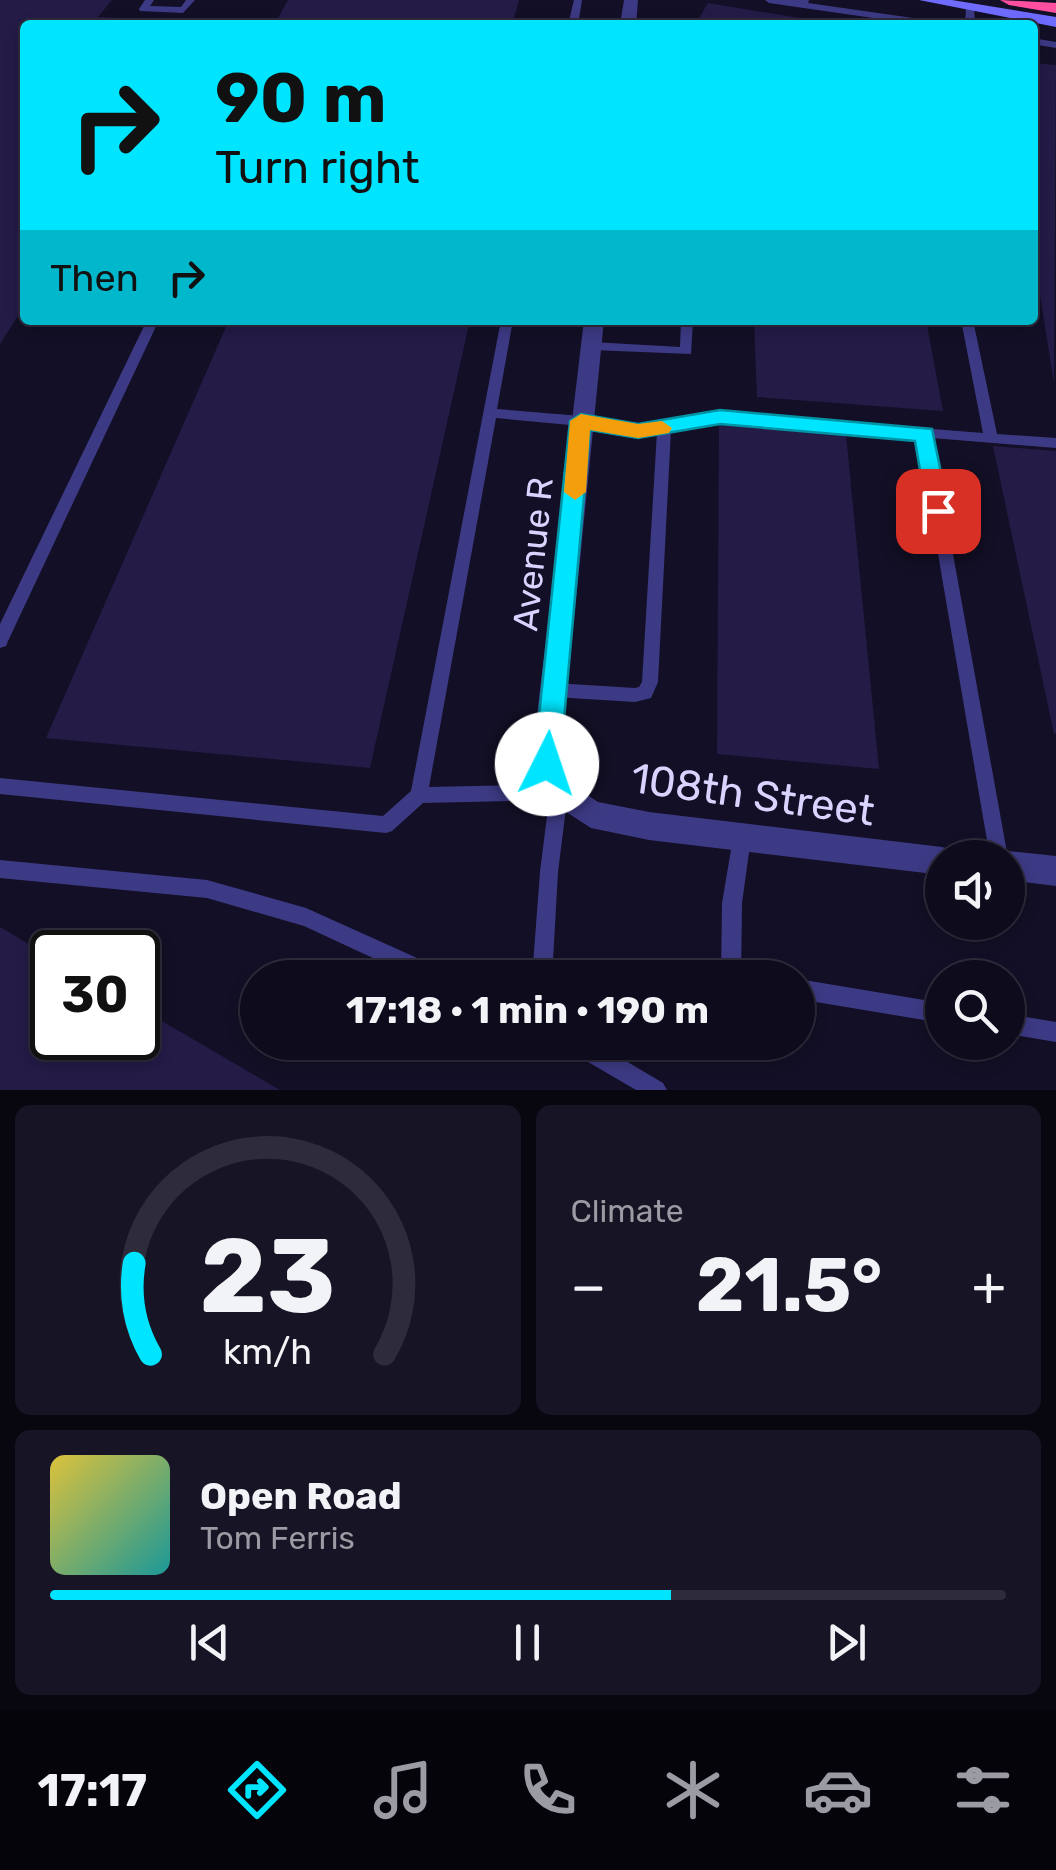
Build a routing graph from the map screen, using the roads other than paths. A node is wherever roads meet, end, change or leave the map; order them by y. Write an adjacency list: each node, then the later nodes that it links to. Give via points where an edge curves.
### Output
1 (150, 0): 2 (lane, via 144,8 183,10)
2 (190, 0)
3 (768, 0): 6 (lane)
4 (926, 0): 7 (main road)
5 (1008, 0): 8 (highway)
6 (804, 2): 9 (lane)
7 (970, 7): 10 (lane); 11 (main road)
8 (1056, 8)
9 (911, 20)
10 (970, 20)
11 (1056, 22)
12 (152, 325): 23 (lane)
13 (507, 325): 17 (lane)
14 (687, 325): 16 (lane, via 686,351)
15 (968, 325): 21 (lane)
16 (593, 333): 18 (street, Avenue R)
17 (490, 413): 18 (lane); 27 (lane)
18 (581, 421): 19 (lane, via 638,431); 24 (street, Avenue R)
19 (664, 428): 20 (lane, via 720,417); 24 (lane, via 650,682 645,693 635,695)
20 (924, 434): 21 (lane); 29 (lane)
21 (991, 439): 22 (lane)
22 (1056, 443)
23 (0, 641)
24 (554, 690): 26 (street, Avenue R, via 547,764)
25 (0, 786): 27 (lane, via 386,825)
26 (559, 792): 27 (lane); 28 (street, 108th Street, via 591,814); 35 (lane)
27 (419, 795)
28 (742, 838): 30 (street, 108th Street); 36 (lane)
29 (997, 840)
30 (925, 858)
31 (1025, 868): 33 (street)
32 (0, 869): 34 (lane, via 206,889 306,917)
33 (1056, 871)
34 (400, 960)
35 (543, 960)
36 (731, 960)
37 (815, 992): 38 (lane)
38 (925, 1010)
39 (1025, 1027): 40 (lane)
40 (1056, 1032)
41 (604, 1060): 42 (lane)
42 (656, 1090)

